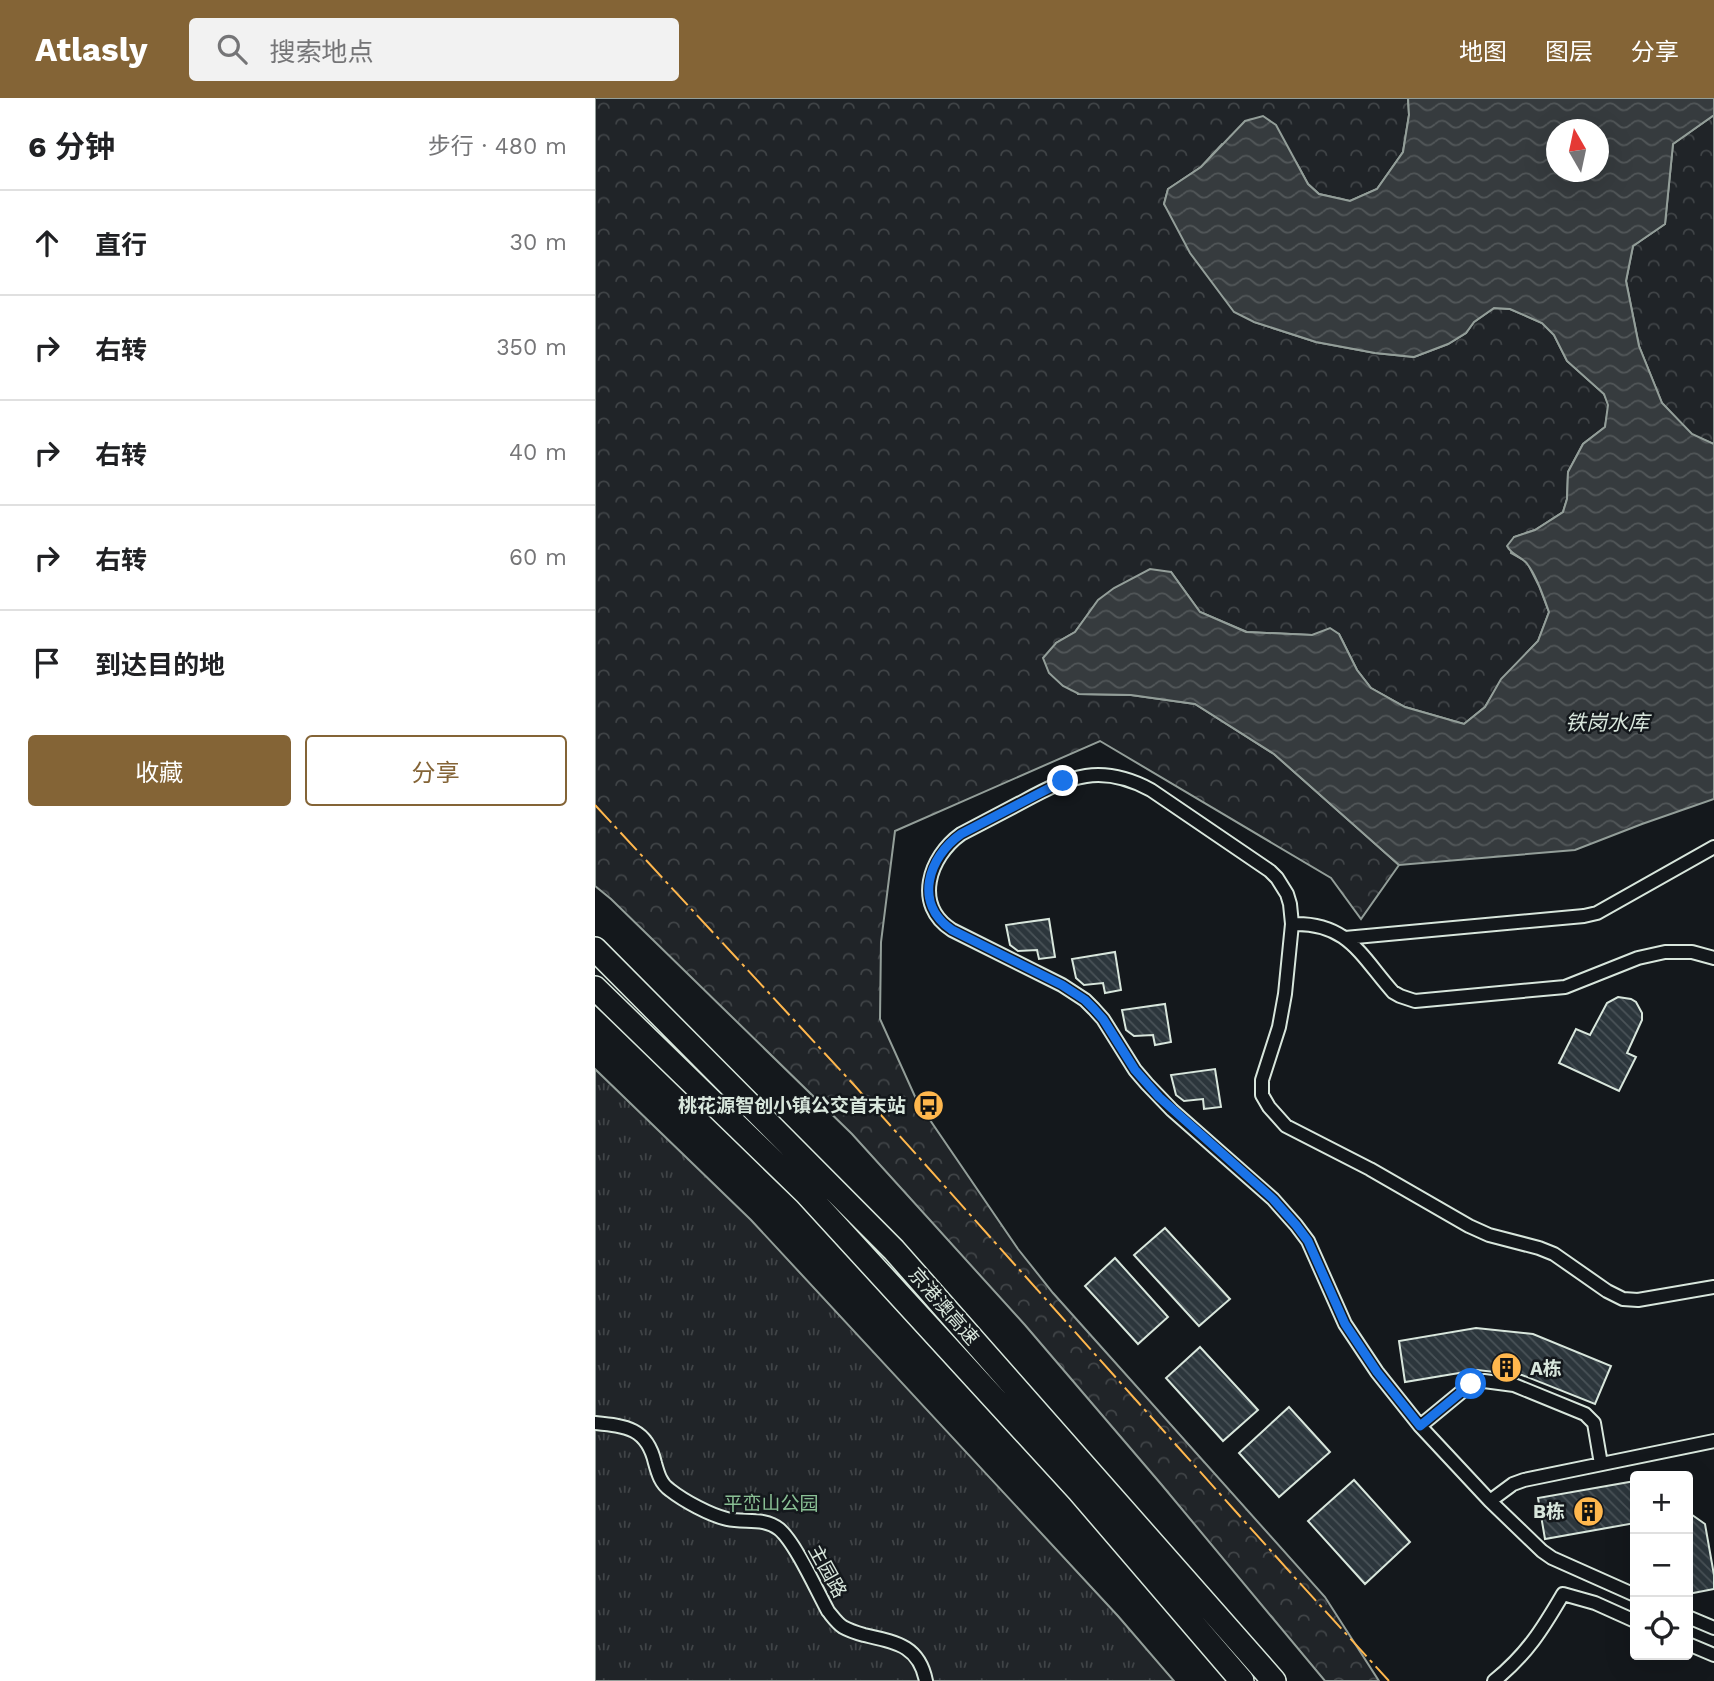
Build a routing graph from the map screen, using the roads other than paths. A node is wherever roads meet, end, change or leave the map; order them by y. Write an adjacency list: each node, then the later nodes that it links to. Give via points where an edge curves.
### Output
1 (1714, 847): 3 (street, via 1597,913)
2 (1292, 924): 3 (street, via 1317,925); 7 (street, via 1279,1027 1262,1080 1262,1095 1286,1126 1469,1226 1554,1254 1623,1299); 9 (street, via 1287,894 1270,871 1140,783 1115,776 1063,781 961,834 941,853 930,879 930,903 941,921 1085,1000 1159,1097 1273,1199 1308,1241 1345,1324)
3 (1345, 938): 5 (street, via 1393,992 1415,1001 1565,987 1665,952)
4 (595, 950): 21 (highway, 京港澳高速, via 894,1250)
5 (1714, 958)
6 (595, 988): 20 (highway, 京港澳高速, via 806,1193 1079,1491)
7 (1714, 1286)
8 (595, 1423): 19 (street, 主园路, via 627,1427 640,1434 661,1481 674,1493 725,1519 778,1528 835,1620 849,1630 908,1650 918,1658)
9 (1420, 1426): 11 (street, via 1471,1384 1514,1385 1585,1414 1594,1423); 12 (street)
10 (1714, 1441): 11 (street)
11 (1601, 1464): 12 (street, via 1524,1480)
12 (1490, 1501): 13 (street, via 1552,1558)
13 (1630, 1593)
14 (1630, 1619): 22 (street, via 1563,1594 1528,1650)
15 (1693, 1619): 16 (street)
16 (1714, 1628)
17 (1693, 1646): 18 (street)
18 (1714, 1655)
19 (926, 1681)
20 (1242, 1681)
21 (1274, 1681)
22 (1495, 1681)

